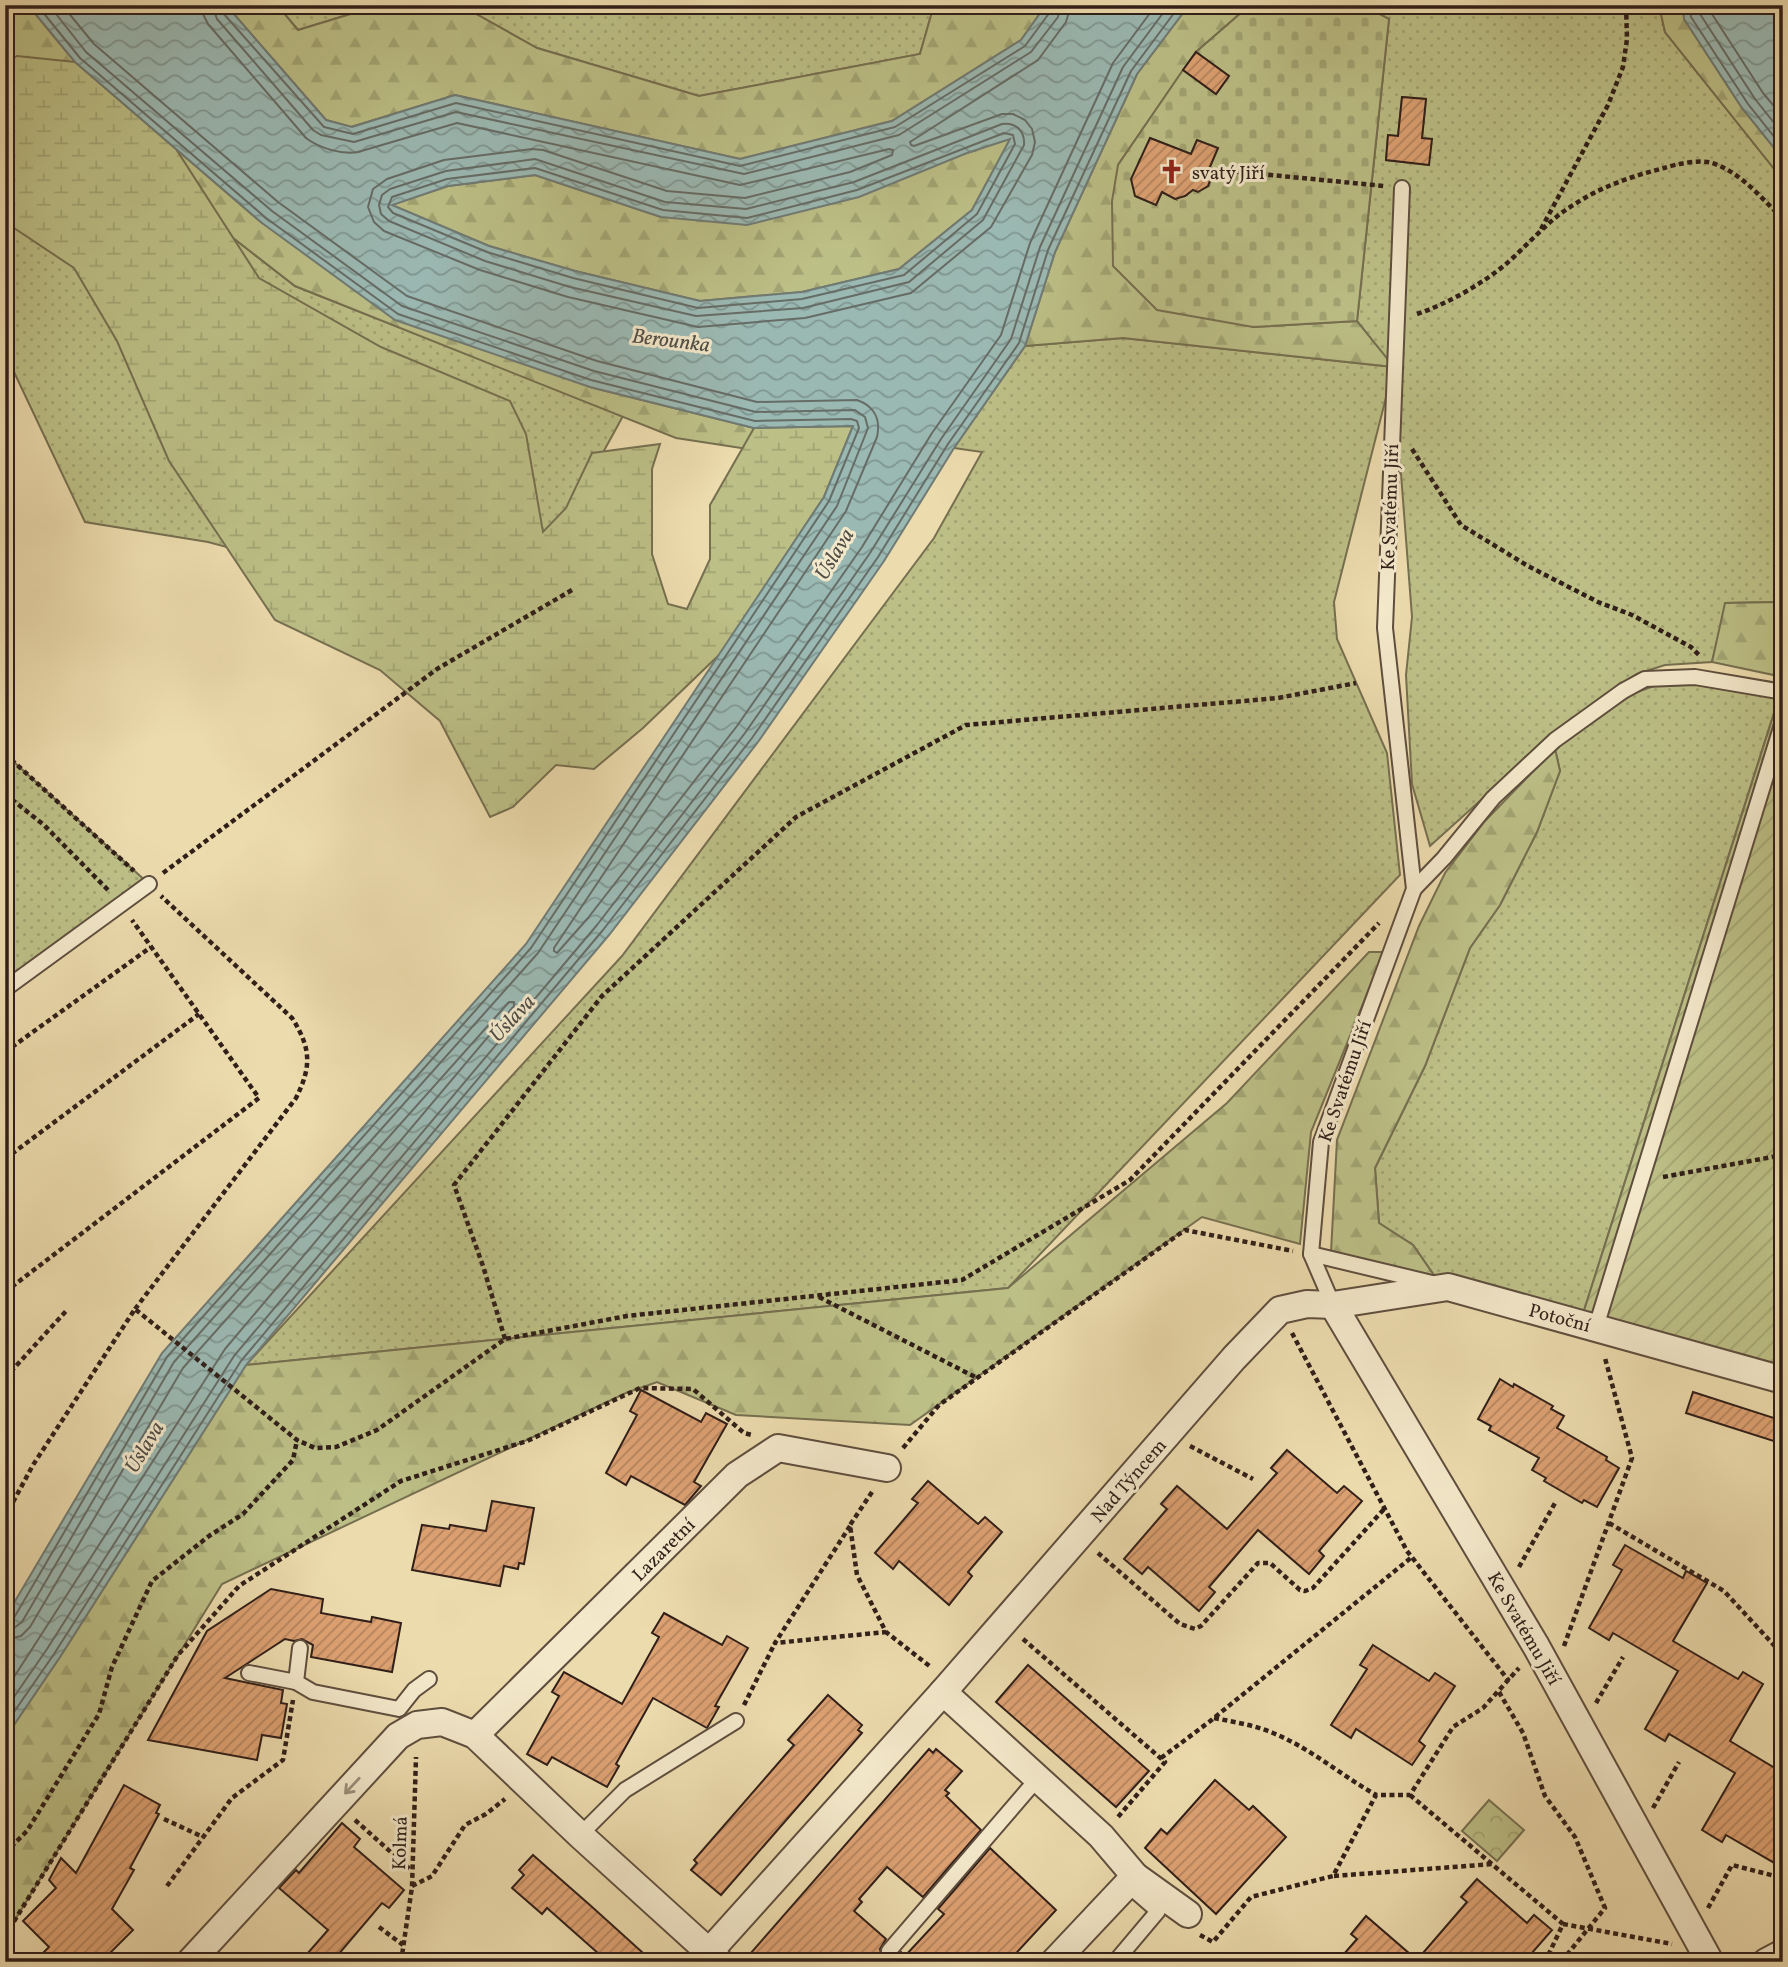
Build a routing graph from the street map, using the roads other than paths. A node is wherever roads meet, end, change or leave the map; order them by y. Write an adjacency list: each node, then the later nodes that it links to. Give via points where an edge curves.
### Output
1 (1402, 188): 5 (lane, Ke Svatému Jiří, via 1385,628)
2 (1783, 692): 5 (lane, via 1695,677 1644,679 1555,740 1493,798)
3 (1783, 721): 10 (lane)
4 (149, 884): 6 (lane)
5 (1414, 889): 7 (lane, Ke Svatému Jiří, via 1321,1142)
6 (5, 989)
7 (1311, 1254): 8 (lane); 9 (lane, Ke Svatému Jiří)
8 (1448, 1287): 9 (street, Potoční); 10 (street, Potoční)
9 (1334, 1306): 16 (street, Nad Týncem, via 1307,1304 1280,1310); 24 (street, Ke Svatému Jiří, via 1536,1646)
10 (1596, 1327): 11 (street, Potoční)
11 (1783, 1380)
12 (887, 1468): 19 (street, Lazaretní, via 779,1448 737,1475)
13 (300, 1648): 17 (lane)
14 (249, 1673): 17 (lane)
15 (429, 1679): 17 (lane, via 399,1709 313,1692)
16 (939, 1681): 20 (street); 27 (street, Nad Týncem)
17 (296, 1682)
18 (736, 1721): 21 (lane, via 625,1790)
19 (475, 1735): 21 (street); 28 (street, one-way to 28, via 442,1722 408,1730)
20 (1038, 1778): 22 (street, via 1101,1836); 25 (lane)
21 (580, 1835): 27 (street)
22 (1131, 1880): 23 (street); 29 (street); 30 (lane, via 1158,1912)
23 (1188, 1914)
24 (1702, 1948)
25 (889, 1951)
26 (1783, 1953): 31 (street)
27 (710, 1959)
28 (190, 1962)
29 (1054, 1962)
30 (1115, 1962)
31 (1766, 1962)

